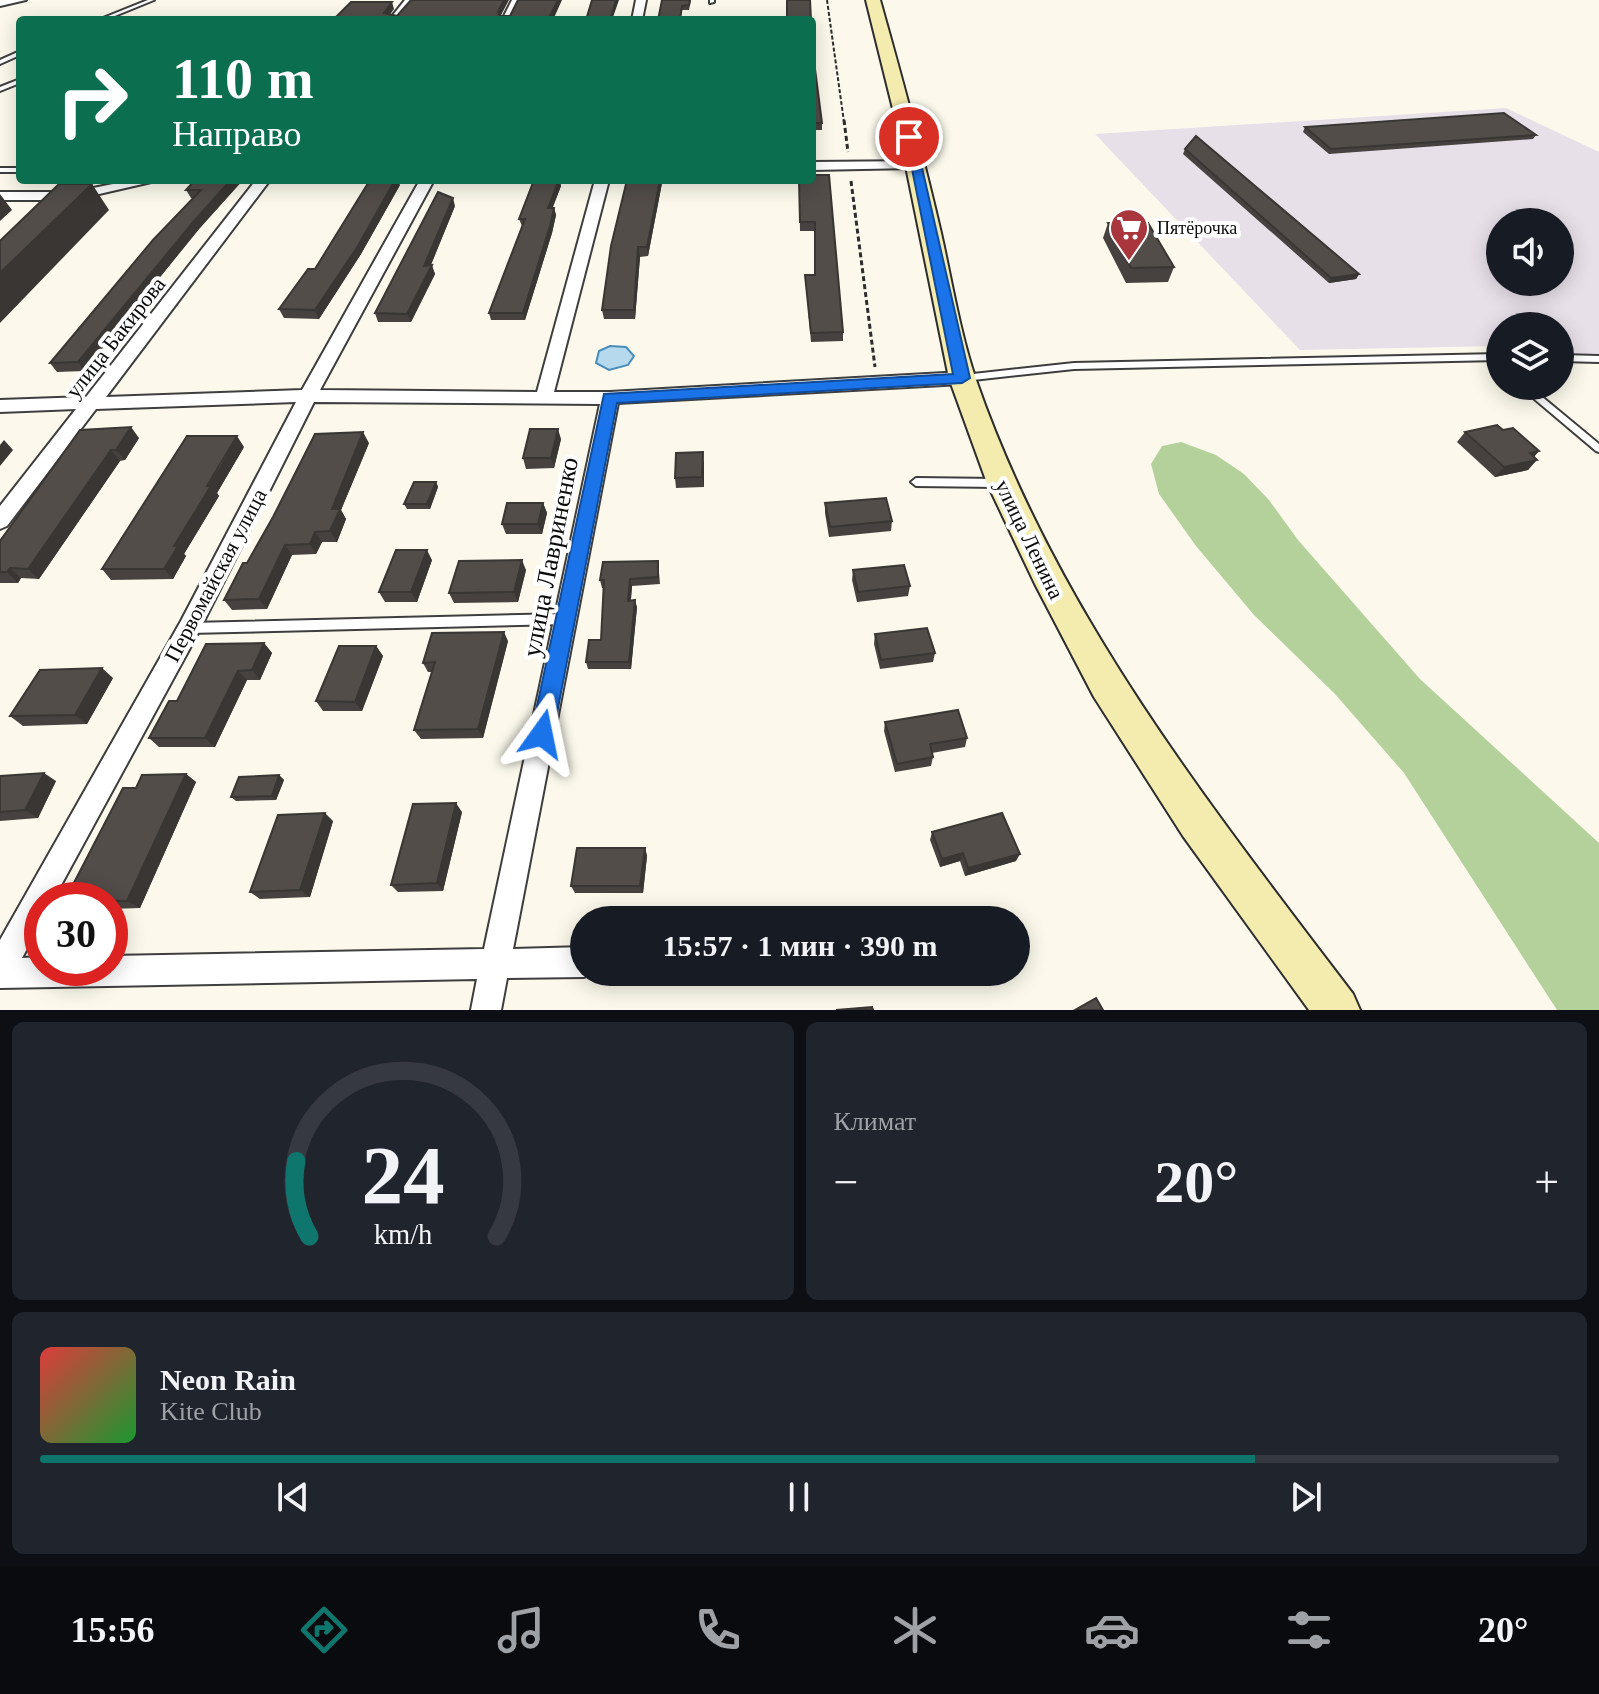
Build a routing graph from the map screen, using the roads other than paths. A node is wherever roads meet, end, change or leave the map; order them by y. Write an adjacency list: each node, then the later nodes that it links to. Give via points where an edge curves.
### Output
1 (21, 0): 5 (street)
2 (152, 0): 6 (lane)
3 (410, 0): 7 (street)
4 (873, 0): 8 (main road, улица Ленина)
5 (0, 3)
6 (111, 16)
7 (397, 16)
8 (914, 164): 9 (street); 20 (main road, улица Ленина)
9 (816, 166)
10 (133, 184): 15 (street)
11 (260, 184): 25 (street, улица Бакирова)
12 (425, 184): 21 (street, Первомайская улица)
13 (601, 184): 22 (street)
14 (0, 196): 15 (street)
15 (73, 196): 16 (street)
16 (52, 215)
17 (1486, 357): 20 (lane, via 1074,366)
18 (1574, 358): 19 (lane)
19 (1599, 359)
20 (962, 378): 23 (street); 29 (main road, улица Ленина)
21 (308, 396): 22 (street); 25 (street); 32 (street, Первомайская улица)
22 (544, 397): 23 (street)
23 (610, 398): 31 (street, улица Лавриненко)
24 (1540, 400): 27 (lane)
25 (94, 401): 26 (street); 30 (street, улица Бакирова)
26 (0, 406)
27 (1599, 449)
28 (916, 482): 29 (lane)
29 (1002, 483): 37 (main road, улица Ленина, via 1107,686 1197,822)
30 (0, 521)
31 (566, 619): 32 (lane); 34 (street, улица Лавриненко)
32 (189, 628): 35 (street, Первомайская улица)
33 (570, 963): 34 (street)
34 (493, 966): 35 (street); 36 (street, улица Лавриненко)
35 (0, 971)
36 (486, 1010)
37 (1337, 1010)

